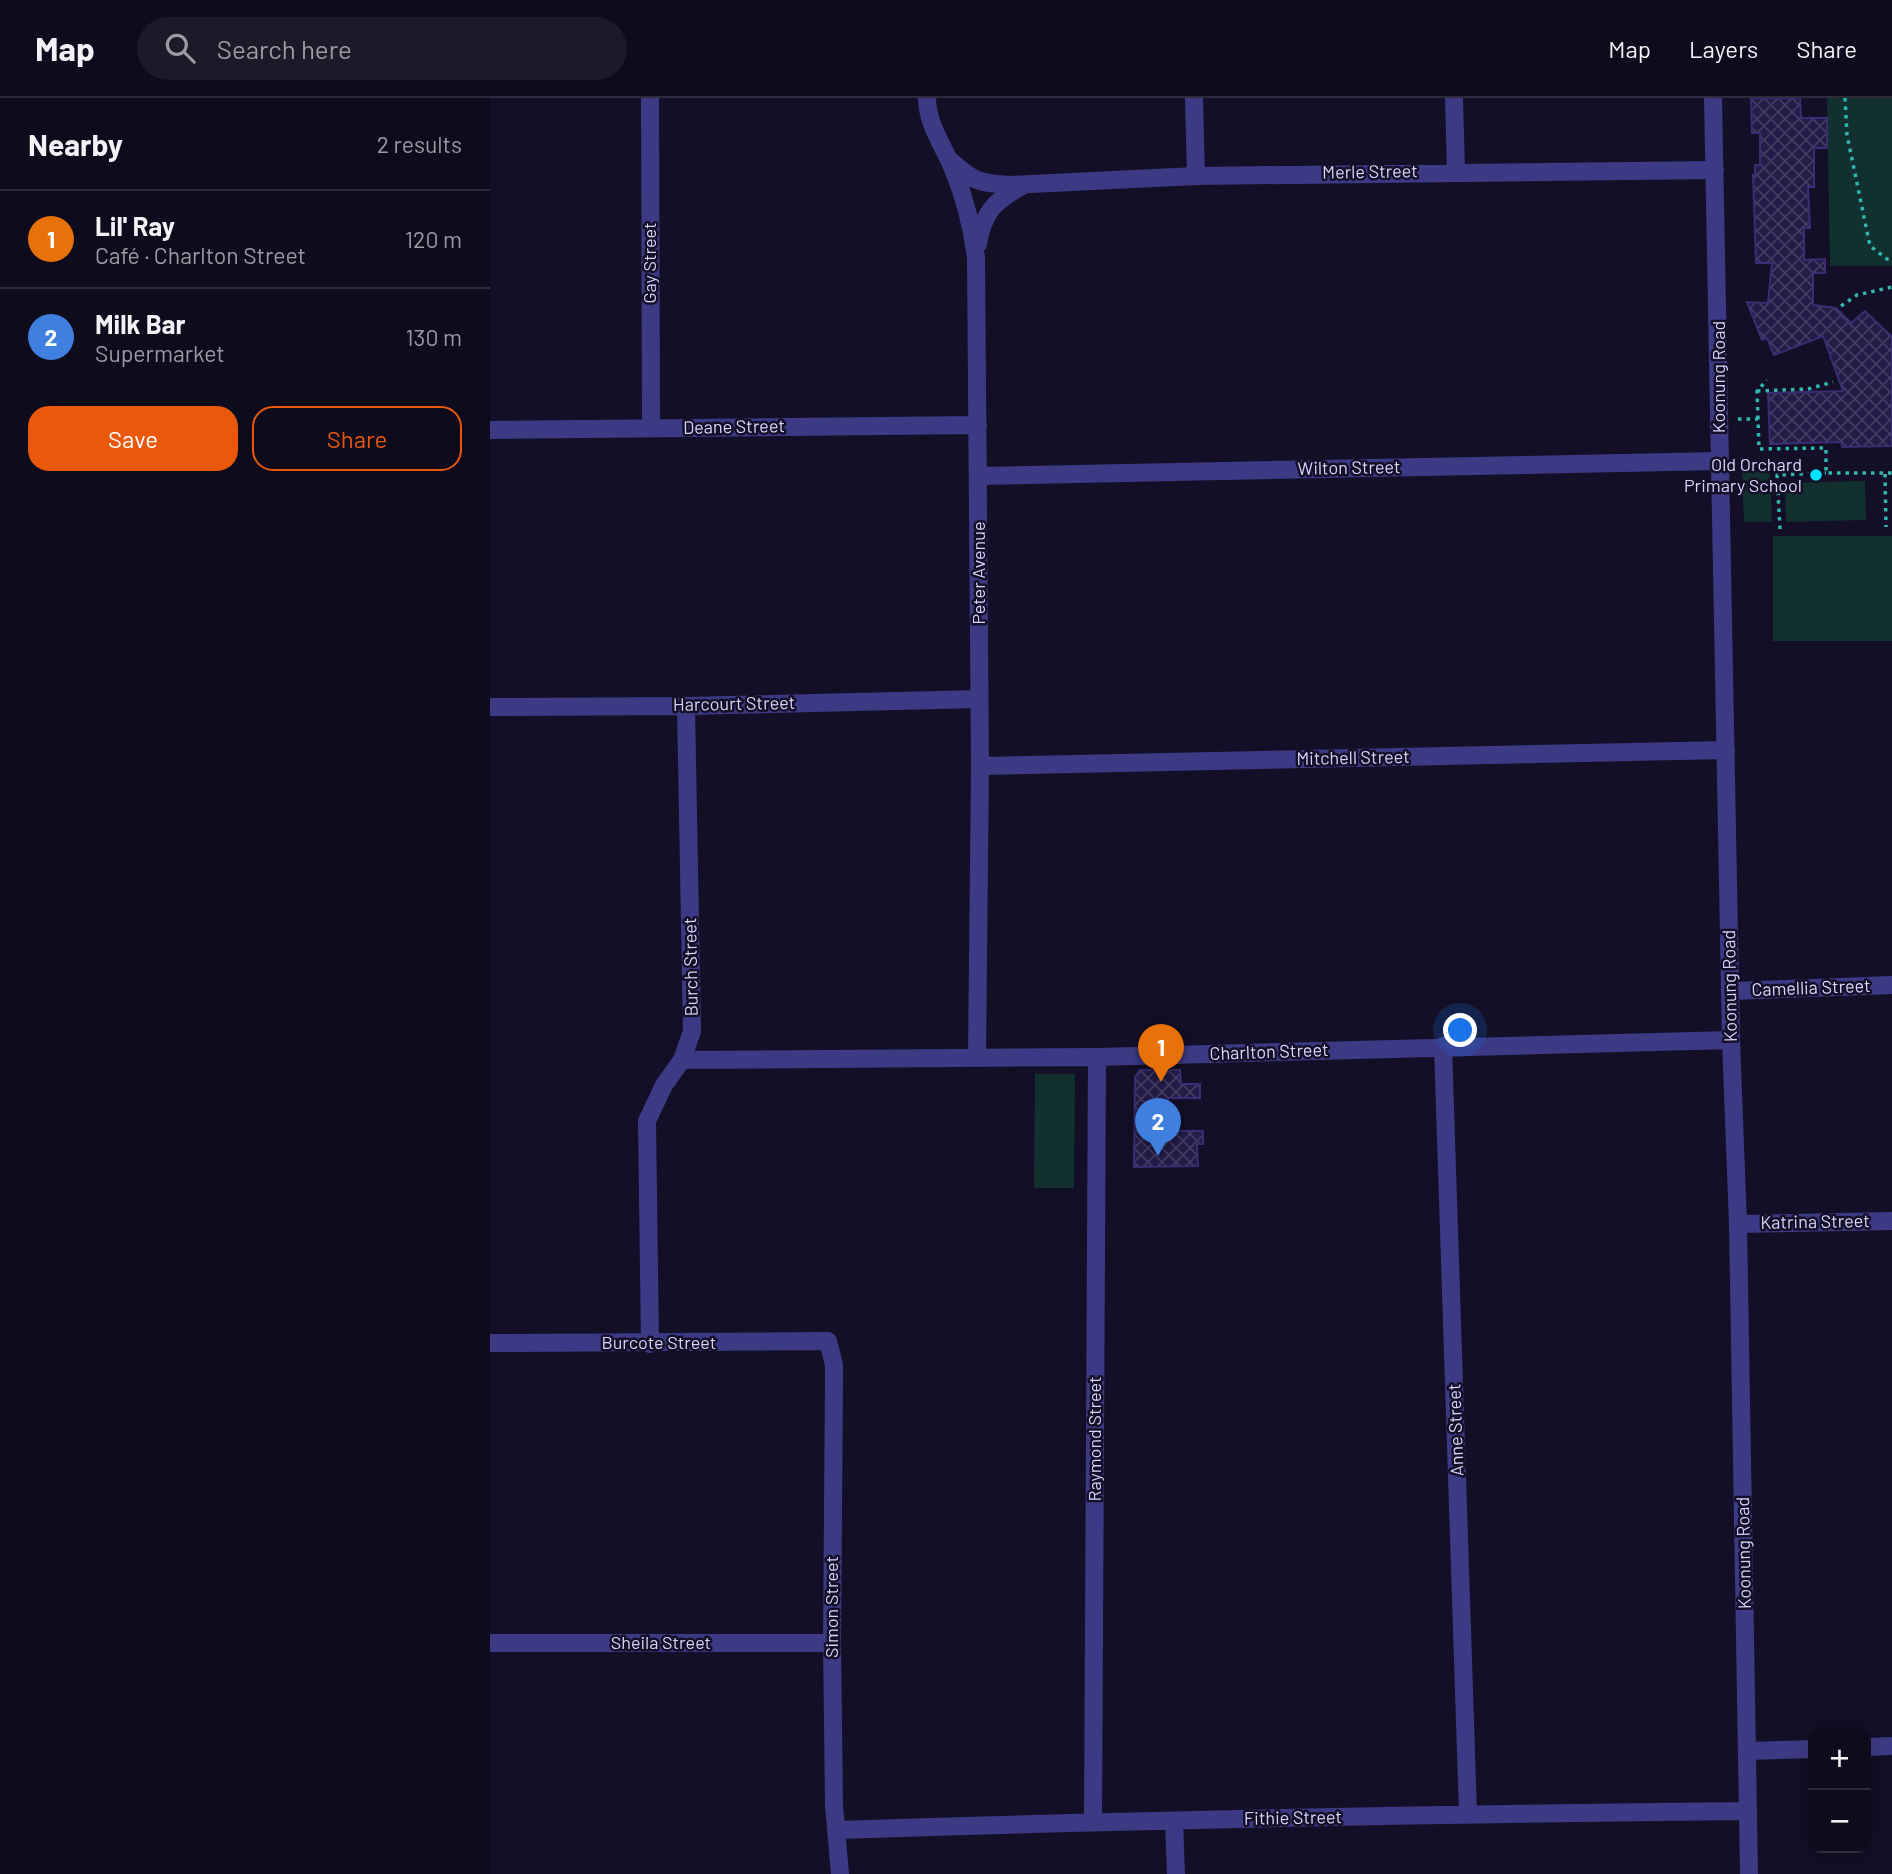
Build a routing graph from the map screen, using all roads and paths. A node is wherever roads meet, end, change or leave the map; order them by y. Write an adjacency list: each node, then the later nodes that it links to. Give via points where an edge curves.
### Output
1 (650, 98): 22 (street, Gay Street)
2 (927, 98): 7 (street, Peter Avenue, via 927,111)
3 (1194, 98): 10 (street)
4 (1454, 98): 9 (street)
5 (1713, 98): 8 (street, Koonung Road)
6 (1845, 98): 13 (path, via 1847,135 1870,246)
7 (948, 158): 11 (street, Merle Street, via 971,179); 12 (street, Peter Avenue, via 970,216)
8 (1715, 170): 9 (street, Merle Street); 24 (street, Koonung Road)
9 (1456, 171): 10 (street, Merle Street)
10 (1196, 176): 11 (street, Merle Street)
11 (1025, 184): 12 (street, via 1001,197 986,216)
12 (976, 258): 21 (street, Peter Avenue)
13 (1892, 259)
14 (1892, 287): 15 (path, via 1857,295)
15 (1841, 306)
16 (1767, 380): 18 (path)
17 (1833, 382): 18 (path, via 1808,389)
18 (1757, 391): 20 (path)
19 (1738, 419): 20 (path)
20 (1758, 419): 25 (path, via 1759,449 1826,448)
21 (978, 425): 22 (street, Deane Street); 28 (street, Peter Avenue)
22 (651, 428): 23 (street, Deane Street)
23 (490, 430)
24 (1720, 461): 28 (street, Wilton Street); 34 (street, Koonung Road)
25 (1826, 473): 27 (path); 30 (path, via 1777,475)
26 (1892, 473): 27 (path)
27 (1885, 474): 29 (path)
28 (979, 476): 31 (street, Peter Avenue)
29 (1886, 527)
30 (1780, 528)
31 (979, 699): 32 (street, Harcourt Street); 35 (street, Peter Avenue)
32 (686, 706): 33 (street, Harcourt Street); 42 (street, Burch Street, via 692,1031)
33 (490, 707)
34 (1726, 750): 35 (street, Mitchell Street); 37 (street, Koonung Road)
35 (980, 766): 40 (street, Peter Avenue)
36 (1892, 985): 37 (street, Camellia Street)
37 (1730, 990): 38 (street, Koonung Road)
38 (1731, 1041): 39 (street, Charlton Street); 44 (street, Koonung Road)
39 (1443, 1046): 41 (street, Charlton Street); 55 (street, Anne Street)
40 (977, 1056): 41 (street, Charlton Street); 42 (street, Charlton Street)
41 (1097, 1057): 56 (street, Raymond Street)
42 (682, 1060): 47 (street, Burch Street, via 647,1121)
43 (1892, 1221): 44 (street, Katrina Street)
44 (1738, 1224): 53 (street, Koonung Road)
45 (828, 1341): 47 (street, Burcote Street); 49 (street, Simon Street, via 834,1365)
46 (490, 1343): 47 (street, Burcote Street)
47 (650, 1343)
48 (490, 1643): 49 (street, Sheila Street)
49 (832, 1643): 58 (street, Simon Street)
50 (1892, 1746): 51 (street)
51 (1871, 1747)
52 (1808, 1749): 53 (street)
53 (1747, 1751): 54 (street, Koonung Road)
54 (1748, 1811): 55 (street, Fithie Street); 61 (street, Koonung Road)
55 (1468, 1814): 57 (street, Fithie Street)
56 (1093, 1821): 57 (street, Fithie Street); 58 (street, Fithie Street)
57 (1174, 1821): 60 (street)
58 (838, 1830): 59 (street, Simon Street)
59 (840, 1874)
60 (1175, 1874)
61 (1749, 1874)

